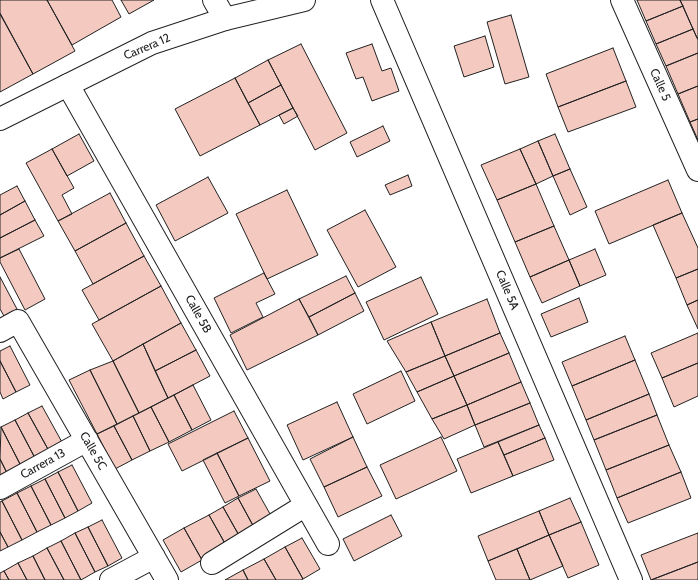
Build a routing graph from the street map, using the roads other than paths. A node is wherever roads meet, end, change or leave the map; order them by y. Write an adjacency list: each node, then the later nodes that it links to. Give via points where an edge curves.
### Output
1 (214, 0): 5 (street)
2 (304, 0): 5 (street, Carrera 12)
3 (382, 0): 18 (street, Calle 5A)
4 (622, 0): 8 (street, Calle 5)
5 (225, 19): 6 (street, Carrera 12, via 152,43)
6 (68, 85): 7 (street, Carrera 12); 12 (street, Calle 5B)
7 (0, 119)
8 (698, 170)
9 (9, 326): 10 (street, Calle 5C)
10 (87, 440): 11 (street, Carrera 13); 14 (street, Calle 5C)
11 (0, 488)
12 (306, 505): 13 (street, Calle 5B); 15 (street)
13 (328, 544)
14 (154, 557): 16 (street); 17 (street, Calle 5C)
15 (212, 563)
16 (111, 580)
17 (167, 580)
18 (631, 580)

